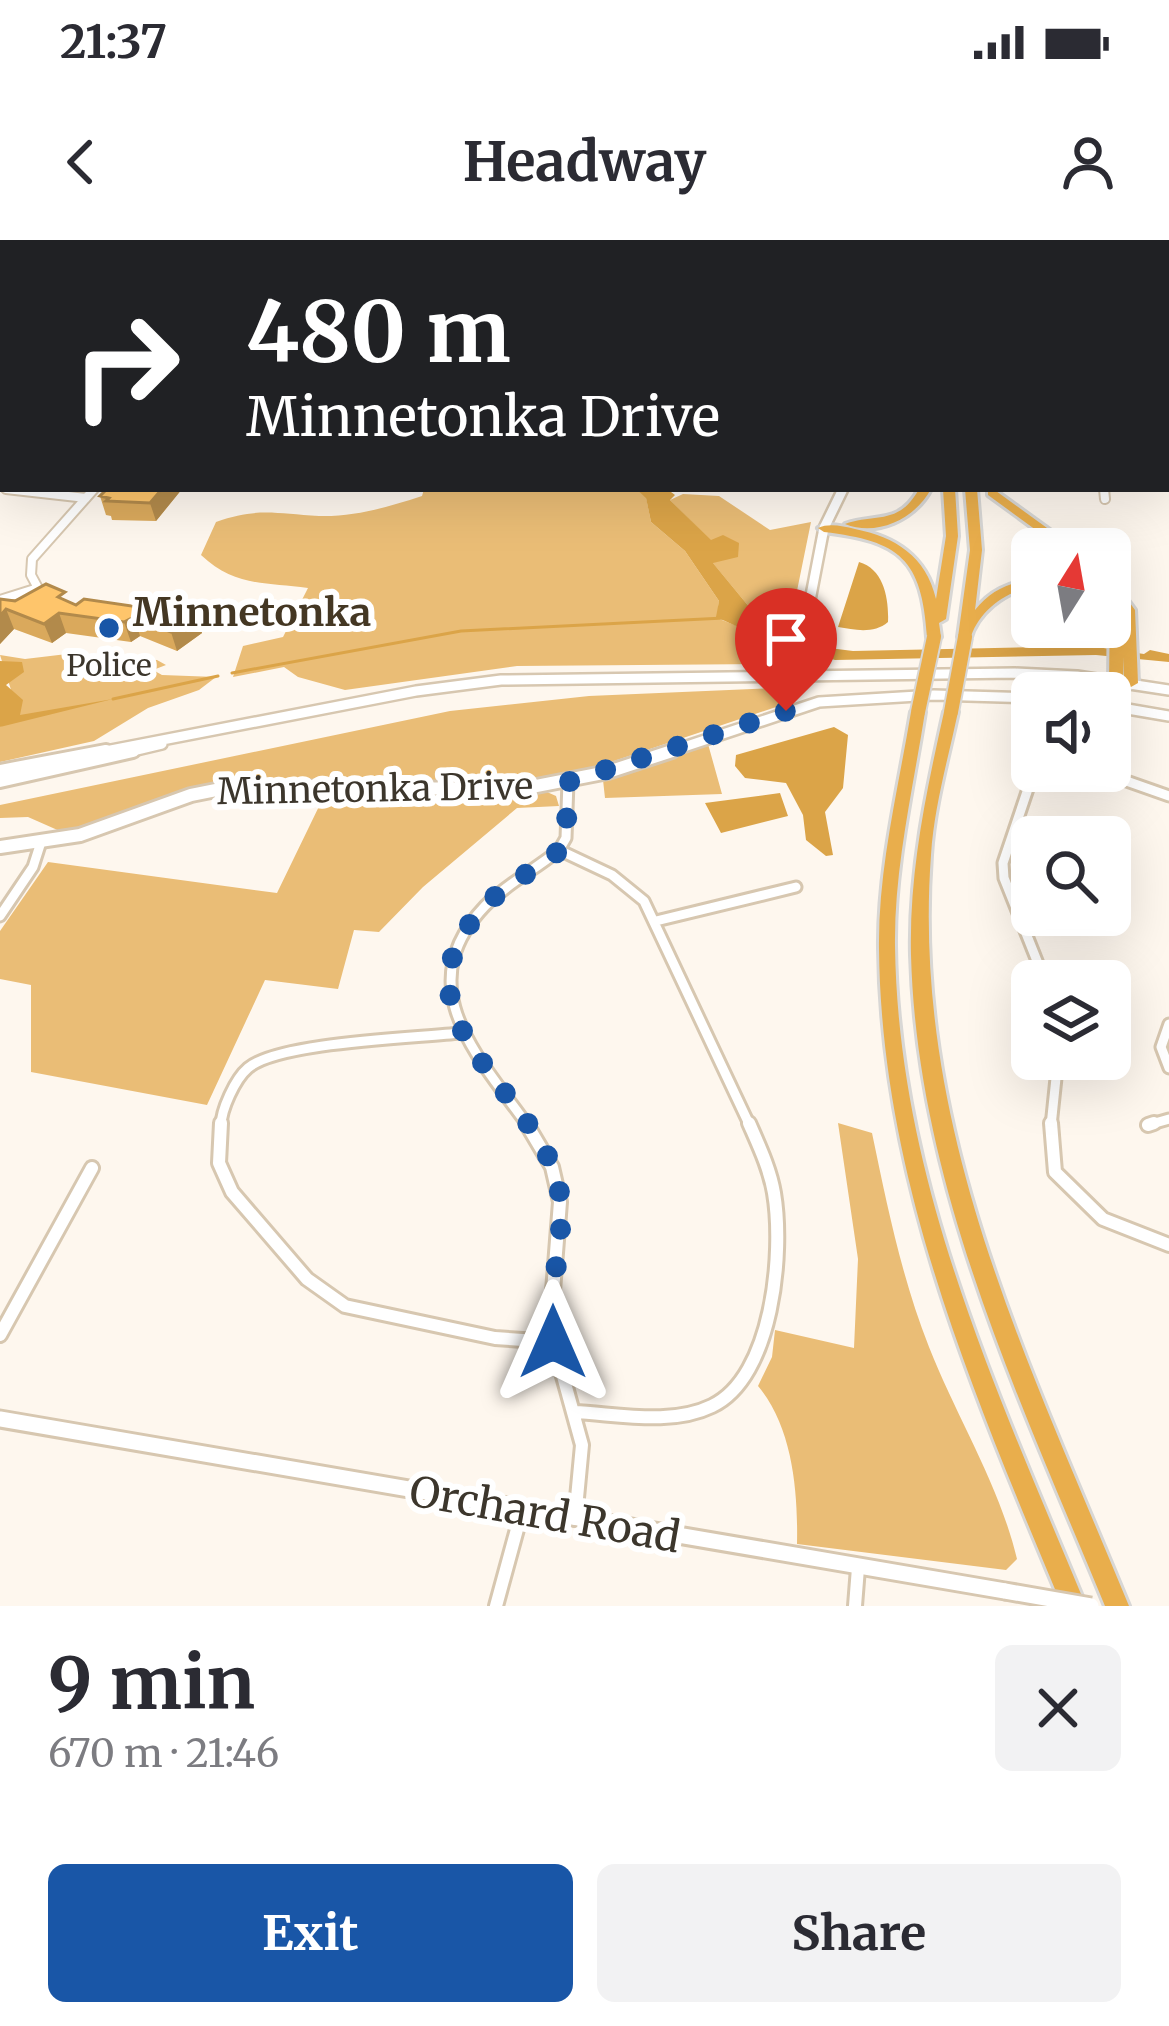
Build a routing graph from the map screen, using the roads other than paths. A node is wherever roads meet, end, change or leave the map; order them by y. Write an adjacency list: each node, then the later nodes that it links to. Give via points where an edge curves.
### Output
1 (31, 492): 9 (street)
2 (91, 492): 9 (street)
3 (841, 492): 10 (street)
4 (924, 492): 10 (highway, via 895,519)
5 (949, 492): 16 (highway, via 948,579)
6 (971, 492): 15 (highway, via 976,550)
7 (992, 492): 11 (highway)
8 (992, 492): 12 (highway)
9 (86, 498): 14 (street, via 32,559 36,586)
10 (825, 524): 16 (highway, via 882,540 916,565 933,600); 17 (street)
11 (1031, 528)
12 (1041, 528)
13 (1011, 587): 15 (highway, via 990,598)
14 (0, 597)
15 (965, 637): 57 (highway, bridge, via 927,822 920,930 927,1048 981,1270)
16 (934, 638): 55 (highway, bridge, via 889,910 900,1095 968,1346)
17 (796, 673): 18 (street); 24 (street, via 480,682)
18 (1011, 674)
19 (1131, 683): 20 (street)
20 (1169, 690)
21 (1011, 697): 27 (street, Minnetonka Drive, via 819,702)
22 (1131, 710): 23 (street)
23 (1169, 716)
24 (169, 741): 25 (street); 26 (street)
25 (0, 771)
26 (0, 781)
27 (568, 782): 31 (street, Minnetonka Drive, via 487,790 231,787); 33 (street)
28 (1131, 783): 30 (street)
29 (1027, 792): 37 (street, via 1003,863)
30 (1169, 796)
31 (41, 842): 32 (street, Minnetonka Drive); 35 (street)
32 (0, 847)
33 (560, 850): 36 (street, via 624,883); 39 (street, via 467,926 449,986)
34 (796, 887): 36 (street)
35 (0, 916)
36 (656, 921): 48 (street, via 769,1173 777,1222 764,1340 749,1376 700,1412)
37 (1037, 960)
38 (1169, 1024): 40 (street, via 1160,1047)
39 (460, 1033): 47 (street, via 554,1169 561,1222); 47 (street, via 283,1052 256,1063 221,1116 219,1163 232,1192 307,1279 345,1306)
40 (1169, 1068)
41 (1056, 1080): 45 (street, via 1054,1172 1103,1219)
42 (1169, 1120): 43 (street)
43 (1148, 1125)
44 (92, 1168): 46 (street)
45 (1169, 1245)
46 (0, 1335)
47 (553, 1342): 48 (street)
48 (574, 1412): 51 (street, via 582,1445)
49 (0, 1419): 50 (street, Orchard Road)
50 (522, 1511): 51 (street, Orchard Road); 53 (street)
51 (575, 1521): 52 (street, Orchard Road)
52 (859, 1568): 54 (street); 56 (street, Orchard Road, bridge)
53 (496, 1606)
54 (855, 1606)
55 (1075, 1606)
56 (1091, 1606)
57 (1117, 1606)

